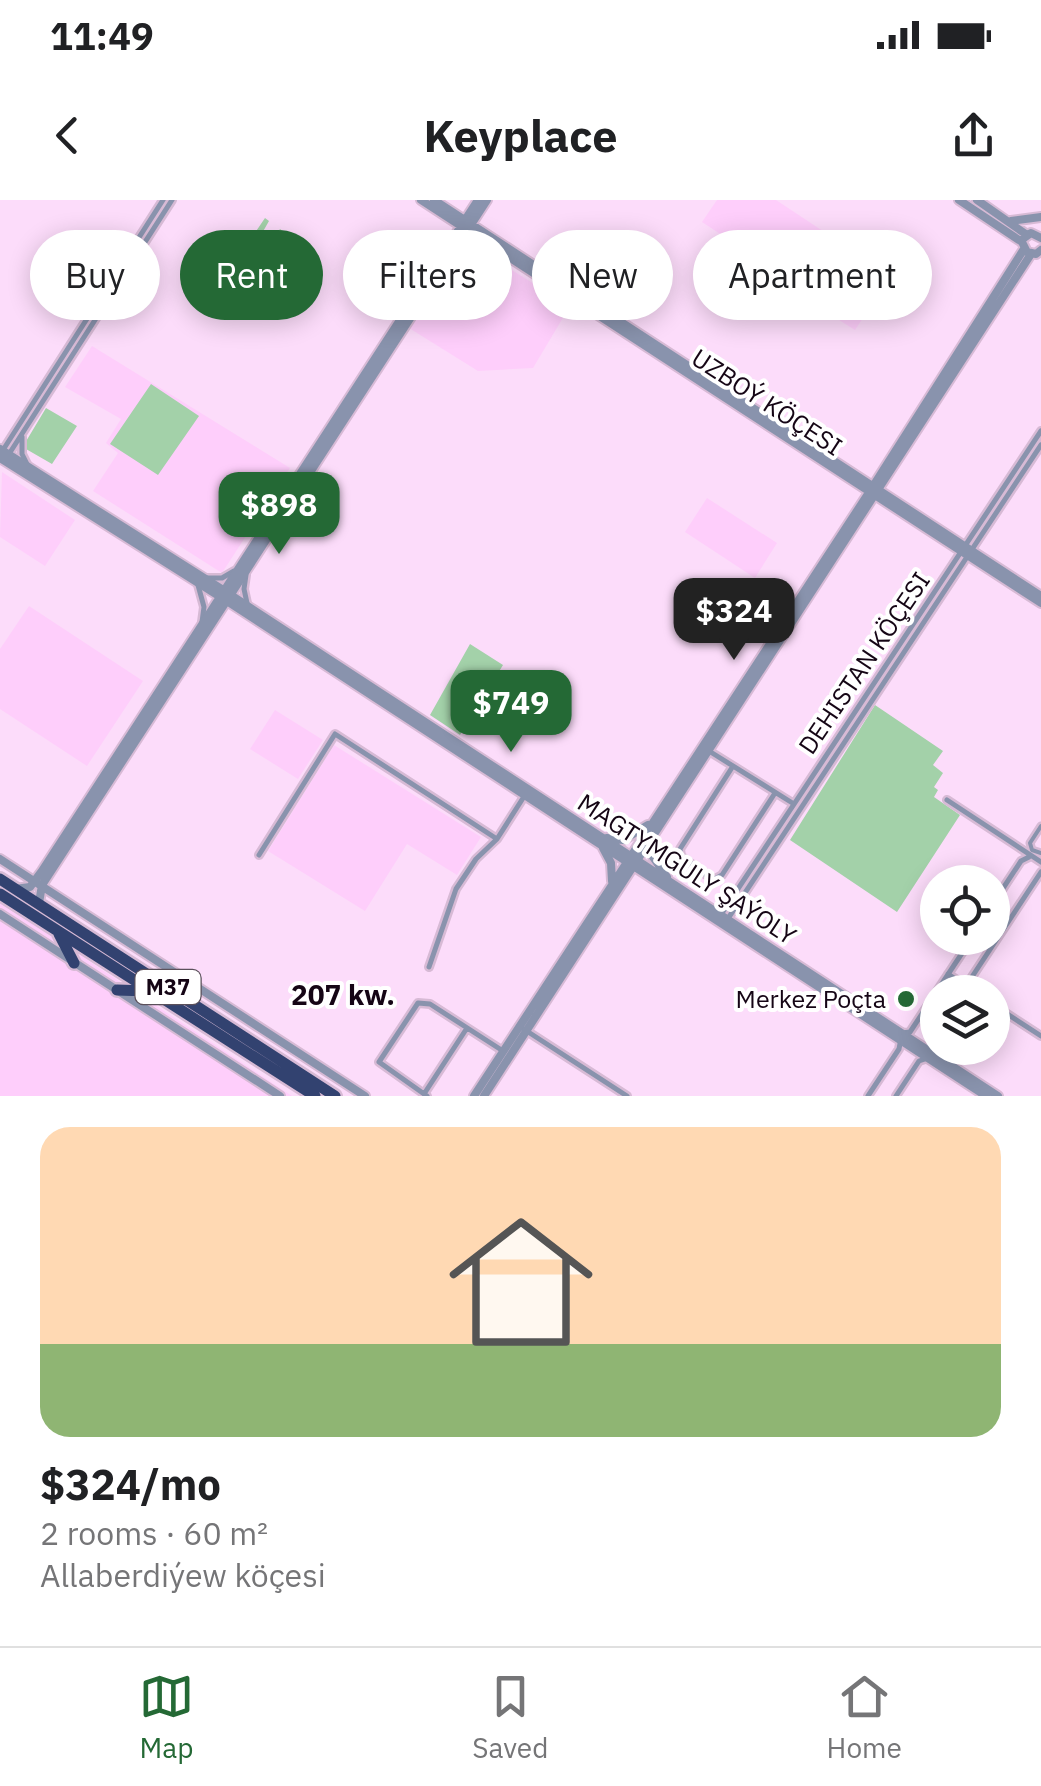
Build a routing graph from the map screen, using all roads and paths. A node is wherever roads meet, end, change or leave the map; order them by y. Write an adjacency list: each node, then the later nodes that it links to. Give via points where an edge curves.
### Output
1 (163, 200): 16 (street)
2 (172, 200): 14 (street)
3 (421, 200): 11 (street, UZBOÝ KÖÇESI)
4 (434, 200): 11 (street, UZBOÝ KÖÇESI)
5 (478, 200): 11 (street)
6 (487, 200): 11 (street)
7 (960, 200): 12 (street)
8 (976, 200): 10 (street)
9 (1041, 219): 10 (street); 12 (street)
10 (1008, 221): 12 (street)
11 (466, 225): 18 (street, UZBOÝ KÖÇESI); 20 (street)
12 (1033, 241): 18 (street)
13 (1041, 431): 19 (street, DEHISTAN KÖÇESI)
14 (23, 433): 16 (street); 17 (street)
15 (1041, 444): 19 (street, DEHISTAN KÖÇESI)
16 (2, 455): 17 (street, MAGTYMGULY ŞAÝOLY); 21 (street, MAGTYMGULY ŞAÝOLY)
17 (29, 467): 21 (street, MAGTYMGULY ŞAÝOLY)
18 (874, 490): 19 (street, UZBOÝ KÖÇESI); 26 (street); 32 (street)
19 (967, 551): 23 (street, UZBOÝ KÖÇESI); 31 (street, DEHISTAN KÖÇESI); 52 (street, DEHISTAN KÖÇESI)
20 (243, 569): 21 (street); 22 (street); 24 (street)
21 (200, 580): 22 (street, MAGTYMGULY ŞAÝOLY); 25 (street)
22 (225, 596): 24 (street, MAGTYMGULY ŞAÝOLY); 25 (street); 29 (street, MAGTYMGULY ŞAÝOLY); 45 (street)
23 (1041, 600)
24 (252, 610): 36 (street, MAGTYMGULY ŞAÝOLY)
25 (202, 622): 45 (street)
26 (710, 751): 27 (street); 34 (street)
27 (733, 766): 28 (street); 28 (street, via 680,849 709,877 722,875)
28 (775, 792): 31 (street)
29 (525, 795): 35 (street); 36 (street, MAGTYMGULY ŞAÝOLY)
30 (947, 800): 37 (street)
31 (794, 804): 52 (street, DEHISTAN KÖÇESI)
32 (660, 810): 36 (street, via 624,840); 41 (street)
33 (1041, 826): 40 (street, via 1030,843)
34 (654, 837): 41 (street); 46 (street, via 655,862)
35 (496, 839): 38 (street, via 335,734); 56 (street, via 456,890)
36 (598, 840): 41 (street, MAGTYMGULY ŞAÝOLY); 47 (street, via 611,863)
37 (1014, 844): 40 (street); 42 (street)
38 (259, 855)
39 (0, 859): 45 (street)
40 (1040, 860): 42 (street); 58 (street)
41 (633, 861): 46 (street, MAGTYMGULY ŞAÝOLY); 47 (street); 63 (street); 64 (street, MAGTYMGULY ŞAÝOLY)
42 (1021, 861): 43 (street)
43 (1010, 878)
44 (0, 879): 48 (highway, M37 / M37)
45 (38, 883): 48 (street); 50 (street); 75 (street)
46 (678, 887): 52 (street, MAGTYMGULY ŞAÝOLY)
47 (610, 888): 63 (street)
48 (15, 889): 50 (highway, M37 / M37)
49 (0, 894): 53 (highway, M37 / M37)
50 (40, 904): 74 (highway, M37 / M37)
51 (0, 914): 55 (street)
52 (724, 918): 64 (street, MAGTYMGULY ŞAÝOLY)
53 (56, 930): 55 (highway); 60 (highway, M37 / M37)
54 (961, 955): 57 (street)
55 (74, 963): 59 (street)
56 (430, 967)
57 (948, 974): 64 (street, via 910,1032)
58 (973, 975)
59 (117, 990): 60 (highway); 72 (street)
60 (148, 991): 73 (highway, M37 / M37)
61 (1010, 1016): 65 (street)
62 (467, 1028): 67 (street); 71 (street); 71 (street, via 418,1003 383,1054 382,1066)
63 (523, 1029): 67 (street); 77 (street); 78 (street)
64 (900, 1036): 66 (street, MAGTYMGULY ŞAÝOLY); 79 (street)
65 (1041, 1036)
66 (920, 1049)
67 (503, 1051): 76 (street)
68 (920, 1060): 80 (street)
69 (944, 1065): 81 (street, MAGTYMGULY ŞAÝOLY)
70 (947, 1065): 82 (street, MAGTYMGULY ŞAÝOLY)
71 (426, 1095)
72 (280, 1096)
73 (315, 1096)
74 (335, 1096)
75 (366, 1096)
76 (474, 1096)
77 (484, 1096)
78 (627, 1096)
79 (868, 1096)
80 (896, 1096)
81 (986, 1096)
82 (998, 1096)

